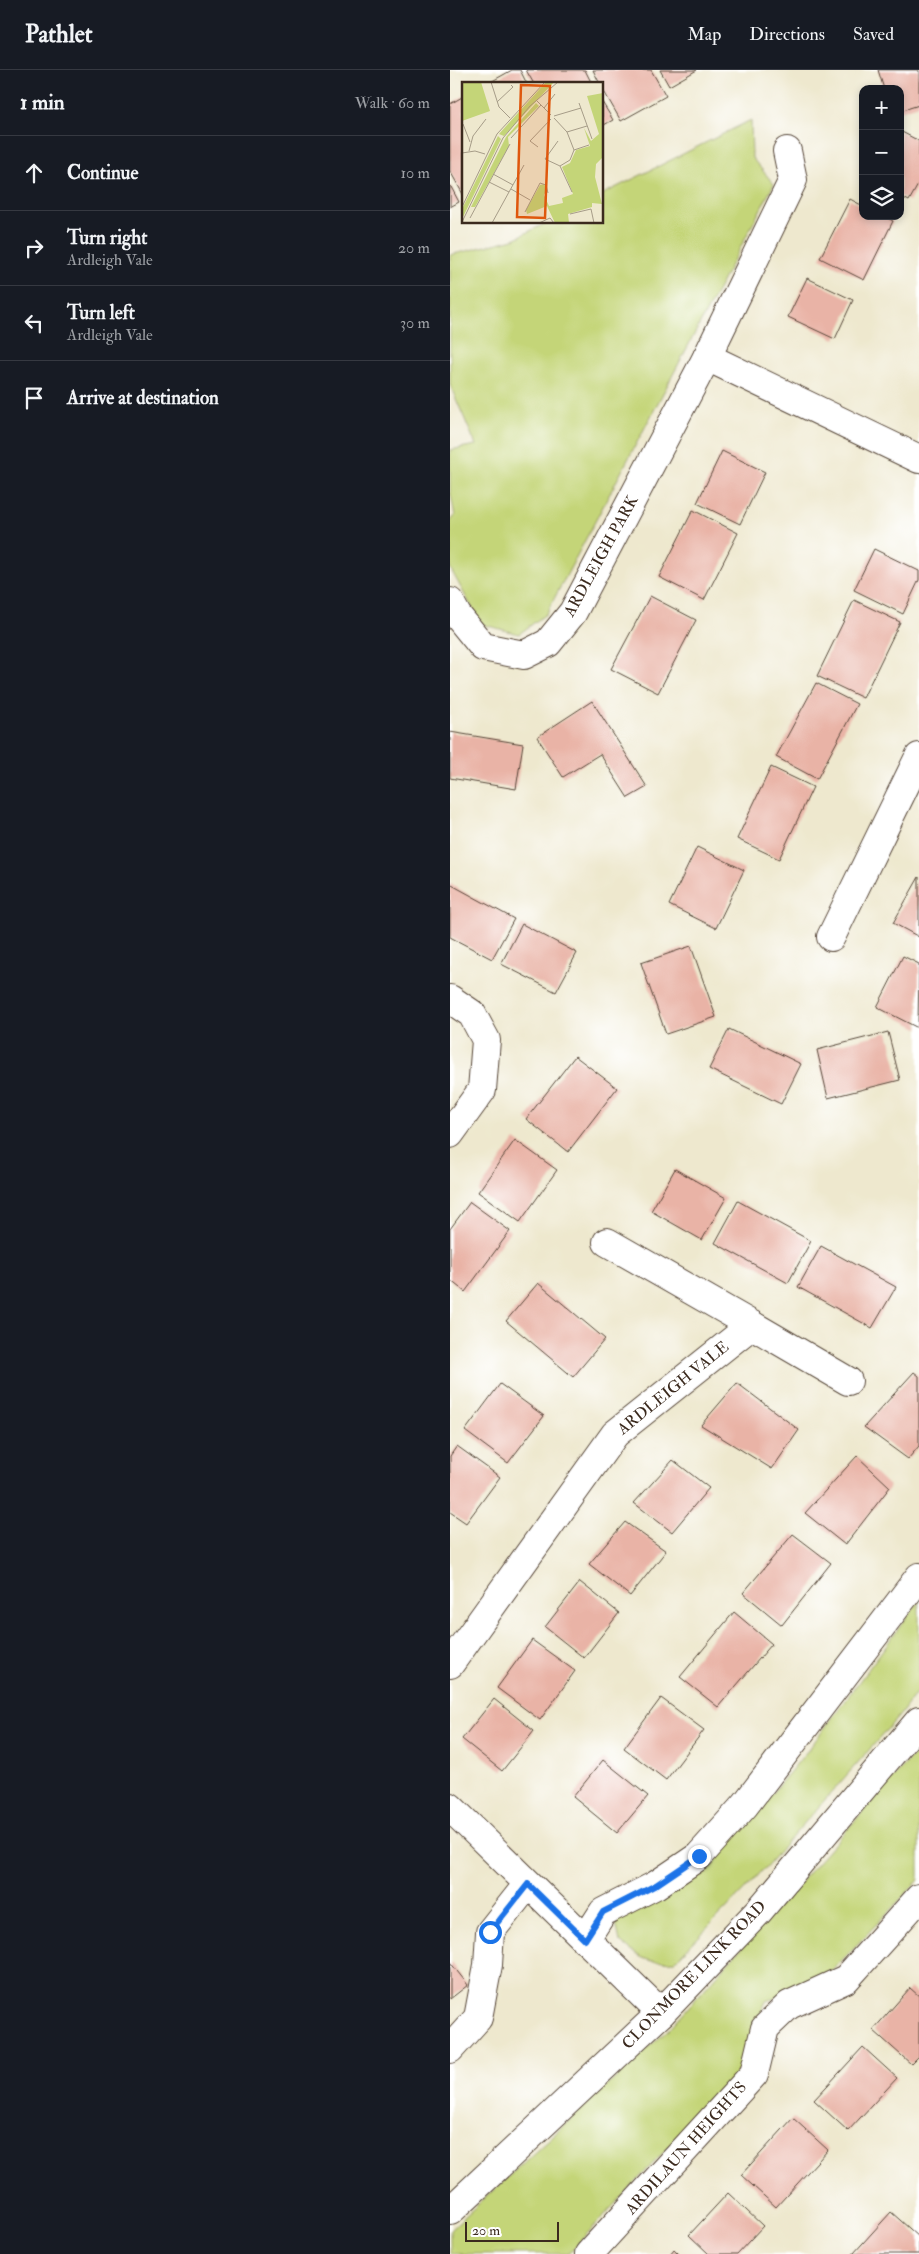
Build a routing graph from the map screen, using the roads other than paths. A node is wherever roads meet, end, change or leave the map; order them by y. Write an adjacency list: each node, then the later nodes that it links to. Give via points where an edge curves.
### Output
1 (787, 152): 2 (street, ARDLEIGH PARK, via 793,180)
2 (707, 357): 3 (street); 4 (street, ARDLEIGH PARK, via 573,612 548,643 524,655 483,647)
3 (919, 459)
4 (450, 602)
5 (919, 757): 6 (street)
6 (831, 937)
7 (450, 1000): 8 (street, via 472,1014 486,1040 482,1090)
8 (450, 1134)
9 (607, 1242): 10 (street)
10 (752, 1325): 11 (street); 13 (street, ARDLEIGH VALE, via 615,1434)
11 (848, 1381)
12 (919, 1577): 18 (street, via 745,1805 699,1856 656,1885 603,1912)
13 (450, 1664)
14 (919, 1721): 19 (street, CLONMORE LINK ROAD, via 758,1912)
15 (450, 1807): 16 (street)
16 (528, 1884): 18 (street); 20 (street, via 490,1932 488,1965 478,2018)
17 (919, 1898): 22 (street, ARDILAUN HEIGHTS, via 846,1979 789,2006 765,2028 754,2074)
18 (585, 1940): 19 (street)
19 (661, 2013): 21 (street, CLONMORE LINK ROAD)
20 (450, 2049)
21 (450, 2210)
22 (589, 2254)

